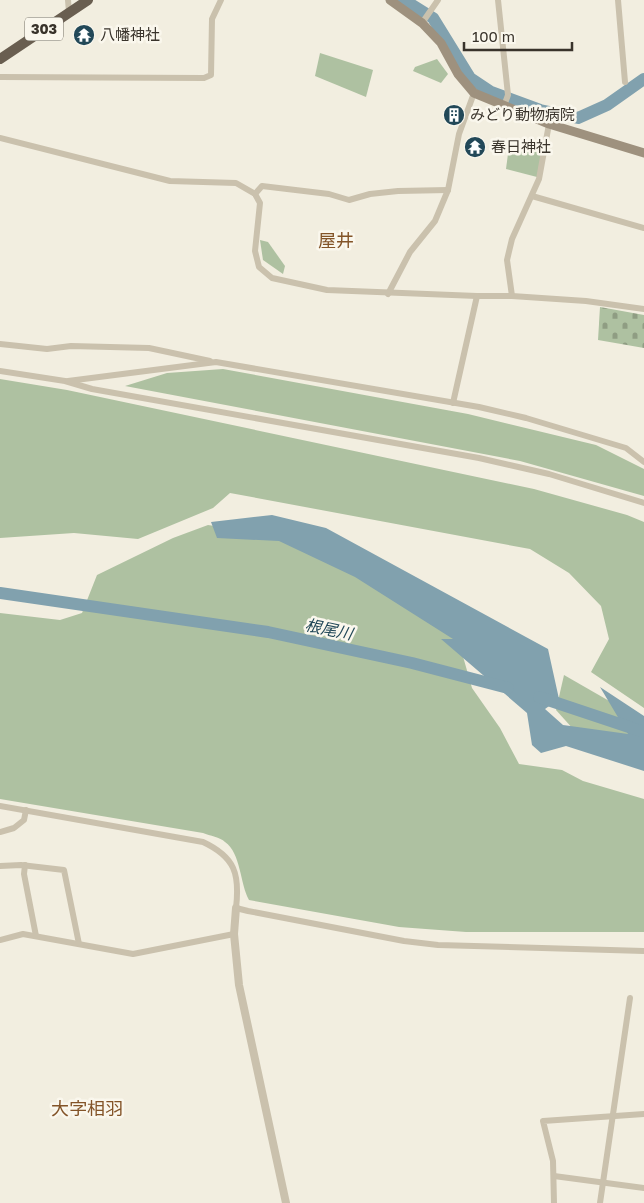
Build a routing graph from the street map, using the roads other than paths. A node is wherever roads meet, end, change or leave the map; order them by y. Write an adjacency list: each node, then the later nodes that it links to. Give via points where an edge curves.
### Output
1 (68, 0): 8 (street)
2 (88, 0): 8 (highway, 303)
3 (221, 0): 11 (street, via 212,19 211,75 204,78)
4 (390, 0): 9 (main road)
5 (438, 0): 9 (street)
6 (498, 0): 14 (street, via 508,95)
7 (618, 0): 12 (street)
8 (69, 12): 10 (highway, 303)
9 (426, 19): 13 (main road, via 458,74)
10 (0, 58)
11 (0, 77)
12 (625, 82)
13 (474, 93): 14 (main road); 18 (street, via 458,134)
14 (504, 106): 15 (main road)
15 (549, 124): 17 (main road); 20 (street, via 539,179)
16 (0, 138): 19 (street, via 170,181 236,183)
17 (644, 153)
18 (448, 190): 19 (street, via 398,191 349,200 329,194 262,186); 22 (street, via 435,221 410,252)
19 (255, 194): 22 (street, via 260,203 255,251 259,266 272,278 328,290)
20 (532, 196): 21 (street); 24 (street, via 512,239 507,260)
21 (644, 228)
22 (388, 294): 23 (street)
23 (477, 296): 24 (street); 30 (street)
24 (512, 296): 25 (street)
25 (644, 309)
26 (0, 344): 27 (street, via 47,349 71,346 149,348)
27 (216, 362): 29 (street); 30 (street)
28 (0, 372): 29 (street)
29 (65, 381): 32 (street, via 92,389 235,413 290,426 312,427 479,458 549,474)
30 (453, 403): 31 (street, via 526,418 626,448)
31 (644, 462)
32 (644, 503)
33 (0, 806): 34 (street)
34 (26, 810): 35 (street, via 24,820 14,828); 38 (street, via 180,836 218,848 236,871 239,886)
35 (0, 832)
36 (0, 866): 37 (street)
37 (25, 866): 40 (street); 42 (street, via 64,870)
38 (236, 908): 39 (street); 43 (street, via 438,945)
39 (234, 934): 42 (street, via 133,954); 50 (street, via 239,985)
40 (36, 936): 41 (street, via 23,934); 42 (street)
41 (0, 938)
42 (79, 944)
43 (644, 950)
44 (630, 998): 46 (street)
45 (644, 1114): 46 (street)
46 (613, 1116): 47 (street, via 544,1121); 48 (street)
47 (554, 1176): 48 (street); 51 (street)
48 (603, 1182): 49 (street); 52 (street)
49 (644, 1188)
50 (286, 1203)
51 (554, 1203)
52 (600, 1203)

